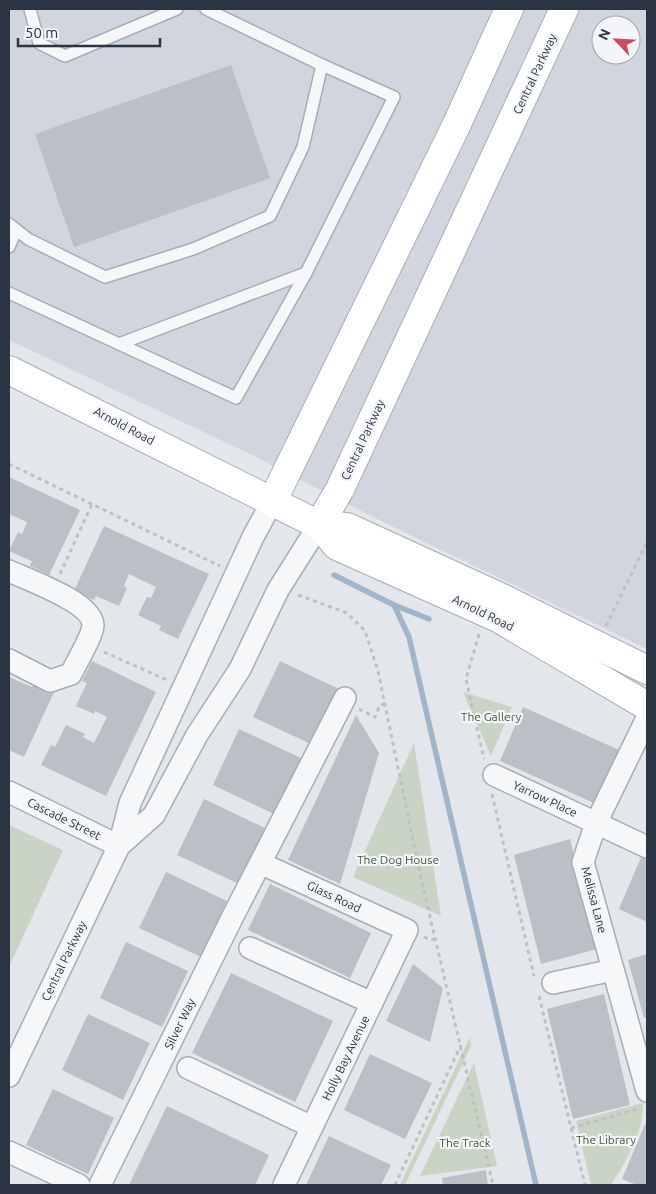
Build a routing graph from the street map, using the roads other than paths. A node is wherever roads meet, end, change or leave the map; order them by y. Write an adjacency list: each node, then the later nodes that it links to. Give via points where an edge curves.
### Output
1 (30, 9): 2 (lane, via 39,43 64,56)
2 (177, 9)
3 (206, 9): 6 (lane)
4 (510, 9): 13 (street, Central Parkway)
5 (564, 9): 14 (street, Central Parkway, via 340,489)
6 (322, 65): 7 (lane, via 303,147 270,216 193,249 106,277 28,239); 9 (lane, via 394,96)
7 (12, 227): 8 (lane)
8 (9, 247)
9 (306, 273): 11 (lane); 11 (lane, via 236,398)
10 (9, 293): 11 (lane)
11 (119, 344)
12 (9, 370): 13 (street, Arnold Road)
13 (272, 502): 14 (street, Arnold Road); 24 (street, Central Parkway, via 130,803)
14 (319, 525): 17 (street, Arnold Road, via 347,527 502,598); 19 (street, Arnold Road, via 337,546 487,614); 24 (street, Central Parkway, via 280,587 240,669 197,735 154,815)
15 (9, 570): 16 (street, via 81,605 91,616 93,627 71,674 50,681)
16 (9, 660)
17 (647, 670)
18 (344, 699): 26 (street, Silver Way)
19 (647, 706)
20 (647, 718): 23 (street, Melissa Lane)
21 (490, 776): 23 (street, Yarrow Place)
22 (9, 792): 24 (street, Cascade Street)
23 (596, 823): 25 (street, Yarrow Place); 29 (street, Melissa Lane, via 583,862)
24 (119, 846): 33 (street, Central Parkway)
25 (647, 847)
26 (262, 864): 27 (street, Glass Road); 38 (street, Silver Way)
27 (407, 930): 31 (street, Holly Bay Avenue)
28 (250, 948): 31 (street)
29 (613, 970): 30 (street); 34 (street, Melissa Lane)
30 (542, 984)
31 (372, 1004): 35 (street, Holly Bay Avenue)
32 (188, 1068): 35 (street)
33 (9, 1076)
34 (647, 1091)
35 (312, 1127): 39 (street, Holly Bay Avenue)
36 (9, 1152): 37 (street)
37 (79, 1185)
38 (100, 1185)
39 (284, 1185)

